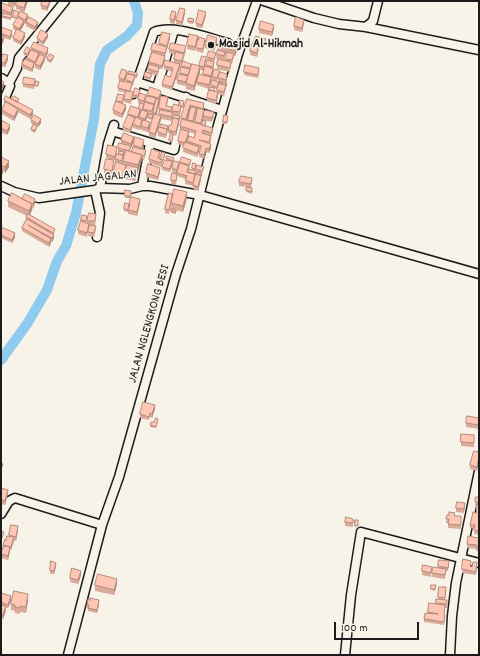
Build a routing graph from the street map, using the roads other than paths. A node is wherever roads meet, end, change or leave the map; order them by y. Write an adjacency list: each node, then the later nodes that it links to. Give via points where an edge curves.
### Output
1 (65, 1): 13 (street, via 19,58)
2 (257, 1): 9 (street, JALAN NGLENGKONG BESI)
3 (264, 1): 6 (street, via 314,18)
4 (378, 1): 5 (street)
5 (374, 21): 6 (street); 8 (street)
6 (366, 28): 8 (street)
7 (174, 30): 9 (street); 12 (street, via 154,32); 14 (street)
8 (379, 30): 10 (street)
9 (241, 47): 18 (street, JALAN NGLENGKONG BESI)
10 (479, 50)
11 (1, 78): 13 (street)
12 (137, 82): 14 (street); 15 (street)
13 (9, 83): 17 (street)
14 (157, 88): 16 (street)
15 (133, 94)
16 (186, 97): 18 (street); 19 (street, via 174,150)
17 (1, 107)
18 (222, 110): 23 (street, JALAN NGLENGKONG BESI)
19 (150, 143): 21 (street); 22 (street, via 113,128)
20 (1, 186): 22 (street, JALAN JAGALAN, via 34,197)
21 (142, 186): 22 (street, JALAN JAGALAN, via 130,189); 23 (street, JALAN JAGALAN)
22 (98, 189): 24 (street, via 100,213)
23 (200, 194): 25 (street, JALAN JAGALAN); 30 (street, JALAN NGLENGKONG BESI, via 119,477)
24 (97, 237)
25 (479, 274)
26 (479, 472): 28 (street)
27 (1, 514): 30 (street, via 9,500 15,498)
28 (469, 515): 29 (street); 31 (street)
29 (479, 517)
30 (102, 525): 33 (street, JALAN NGLENGKONG BESI)
31 (461, 559): 32 (street); 34 (street, via 361,532); 35 (street, via 452,616)
32 (479, 563)
33 (68, 655)
34 (345, 655)
35 (450, 655)

